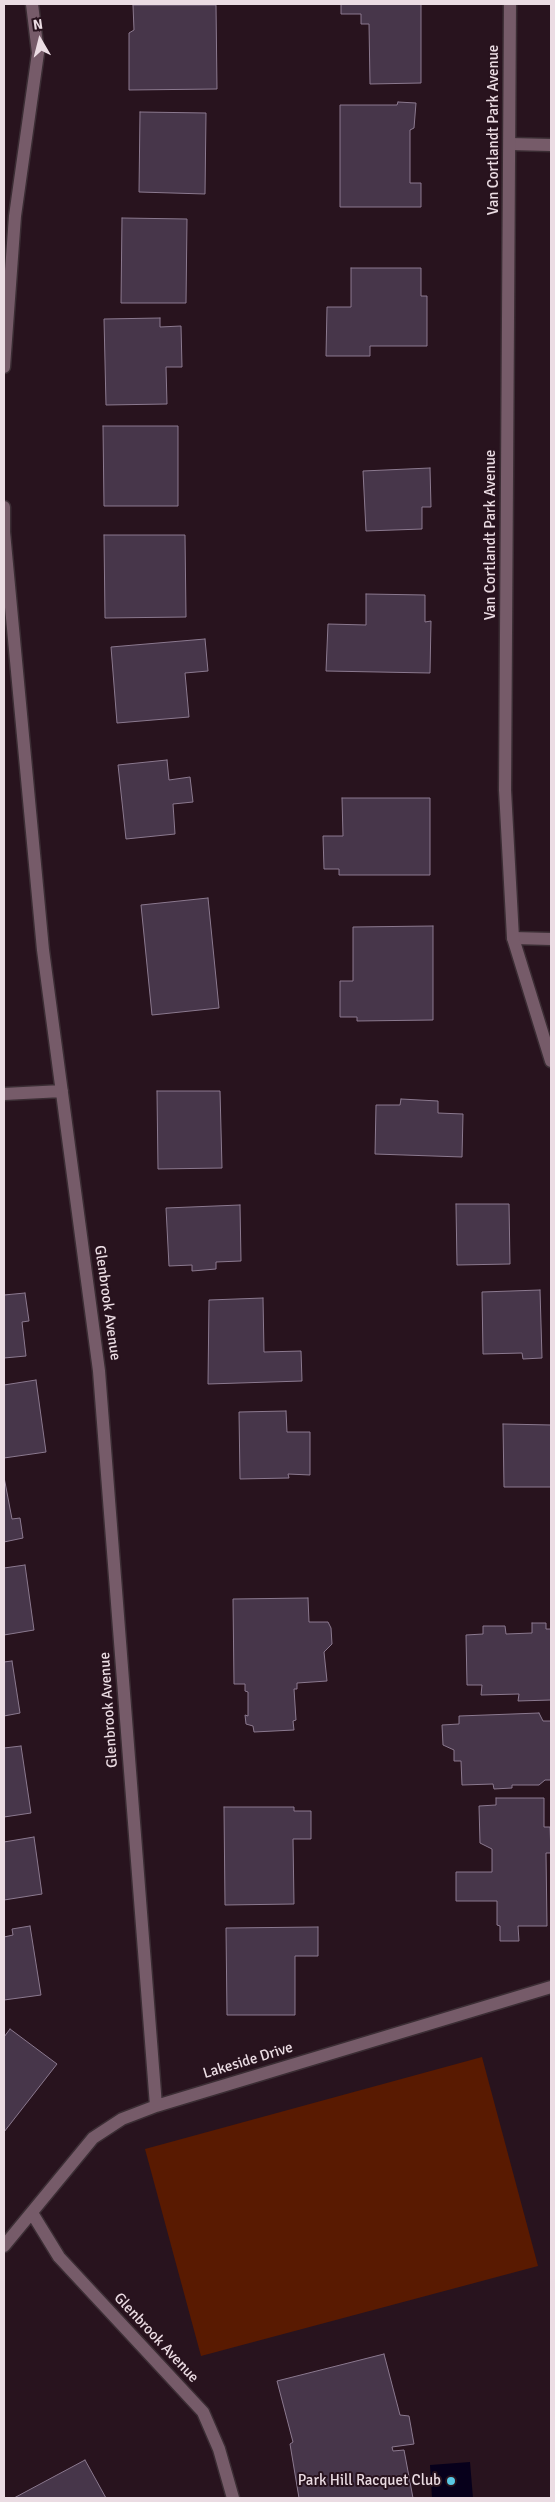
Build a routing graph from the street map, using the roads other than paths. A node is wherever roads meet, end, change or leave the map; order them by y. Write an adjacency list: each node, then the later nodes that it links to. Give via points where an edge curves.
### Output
1 (32, 4): 5 (street, via 38,53 15,216)
2 (510, 4): 3 (street, Van Cortlandt Park Avenue)
3 (510, 144): 4 (street); 7 (street, Van Cortlandt Park Avenue, via 505,790)
4 (551, 145)
5 (4, 367)
6 (4, 507): 10 (street, Glenbrook Avenue, via 42,940)
7 (513, 938): 8 (street); 9 (street, Van Cortlandt Park Avenue)
8 (551, 939)
9 (551, 1061)
10 (62, 1091): 11 (street); 13 (street, Glenbrook Avenue, via 99,1371)
11 (4, 1094)
12 (551, 1987): 13 (street, Lakeside Drive)
13 (156, 2106): 14 (street, Lakeside Drive, via 122,2119 93,2138)
14 (32, 2213): 15 (street, Lakeside Drive); 16 (street, Glenbrook Avenue, via 59,2258 203,2412 219,2449)
15 (4, 2246)
16 (233, 2498)

